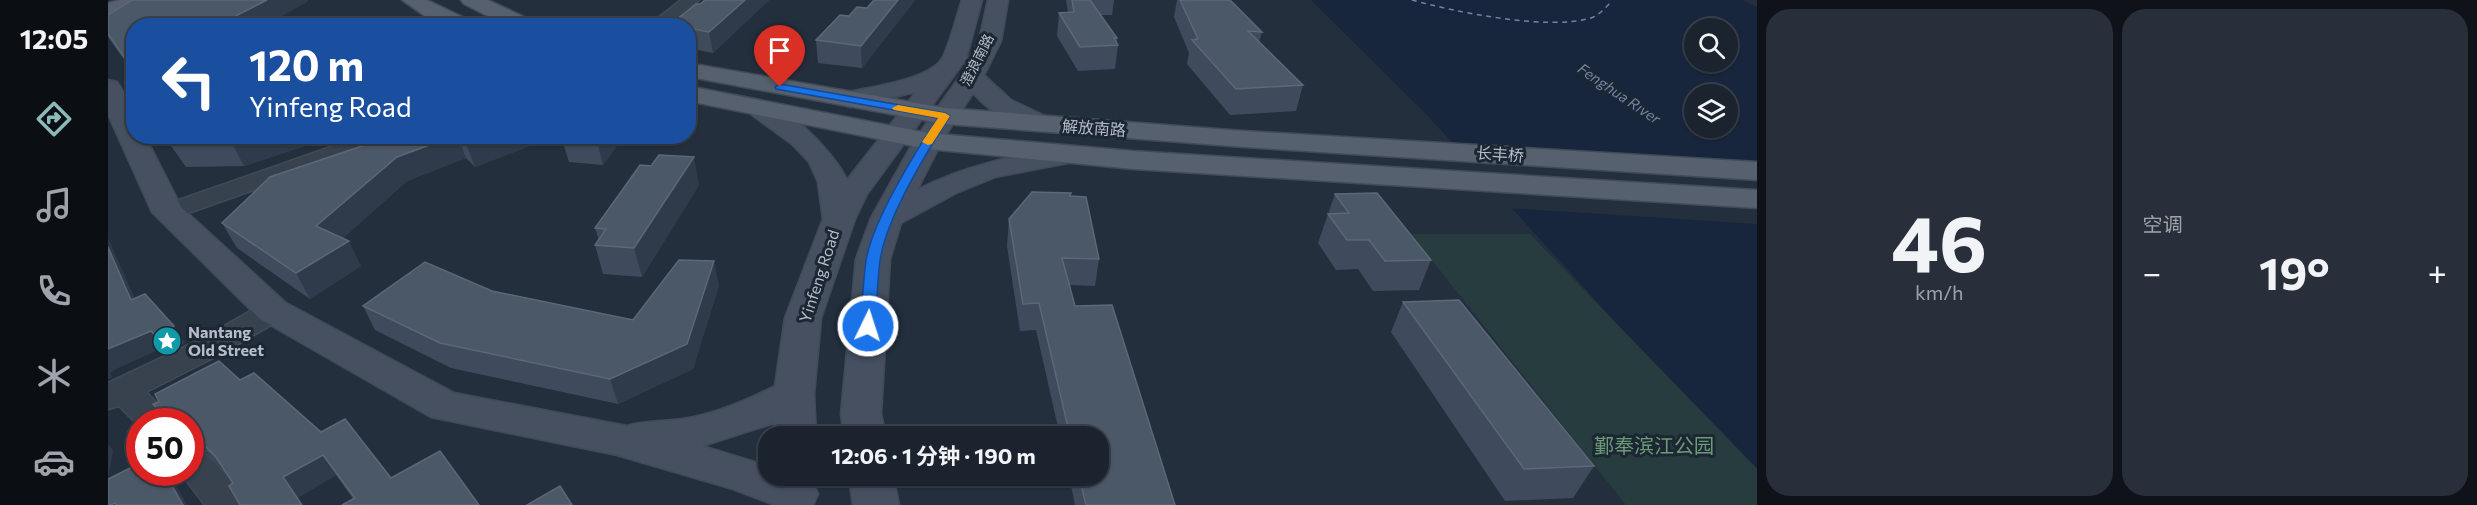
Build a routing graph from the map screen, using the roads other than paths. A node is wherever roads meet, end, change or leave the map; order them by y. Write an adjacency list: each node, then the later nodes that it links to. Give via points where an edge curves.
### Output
1 (145, 0): 7 (main road)
2 (412, 0): 8 (main road)
3 (471, 0): 9 (main road)
4 (691, 0): 10 (street)
5 (972, 0): 12 (main road, 澄浪南路, via 954,59)
6 (998, 0): 13 (main road, 澄浪南路, via 990,41)
7 (108, 9)
8 (445, 18)
9 (508, 18)
10 (669, 18)
11 (696, 71): 16 (main road)
12 (944, 72): 16 (main road, via 913,85); 20 (main road, 澄浪南路)
13 (972, 76): 19 (main road, via 986,95 1005,109); 20 (main road, 澄浪南路)
14 (108, 87): 18 (main road)
15 (696, 95): 17 (main road)
16 (850, 99): 20 (main road)
17 (757, 107): 20 (main road); 29 (main road, via 798,135 825,164 833,182)
18 (126, 124)
19 (1040, 124): 20 (main road, 解放南路); 23 (main road, 解放南路)
20 (921, 126): 24 (main road); 28 (main road); 29 (main road, Yinfeng Road, via 852,192)
21 (135, 144): 27 (main road)
22 (362, 144): 27 (street)
23 (1246, 152): 24 (main road); 25 (main road, 长丰桥); 26 (main road, 长丰桥)
24 (1073, 154): 28 (main road, via 988,170 947,186)
25 (1757, 171)
26 (1757, 200)
27 (168, 212): 30 (main road)
28 (887, 218): 35 (main road, via 873,259)
29 (839, 219): 32 (main road, Yinfeng Road, via 803,318)
30 (273, 311): 31 (street); 36 (main road, via 445,406)
31 (116, 393): 33 (street)
32 (794, 394): 34 (main road, Yinfeng Road); 36 (main road, via 753,416 682,435)
33 (136, 408)
34 (795, 426)
35 (863, 426)
36 (616, 439): 39 (main road)
37 (204, 476): 40 (street)
38 (873, 486): 41 (main road)
39 (796, 492)
40 (227, 505)
41 (876, 505)

